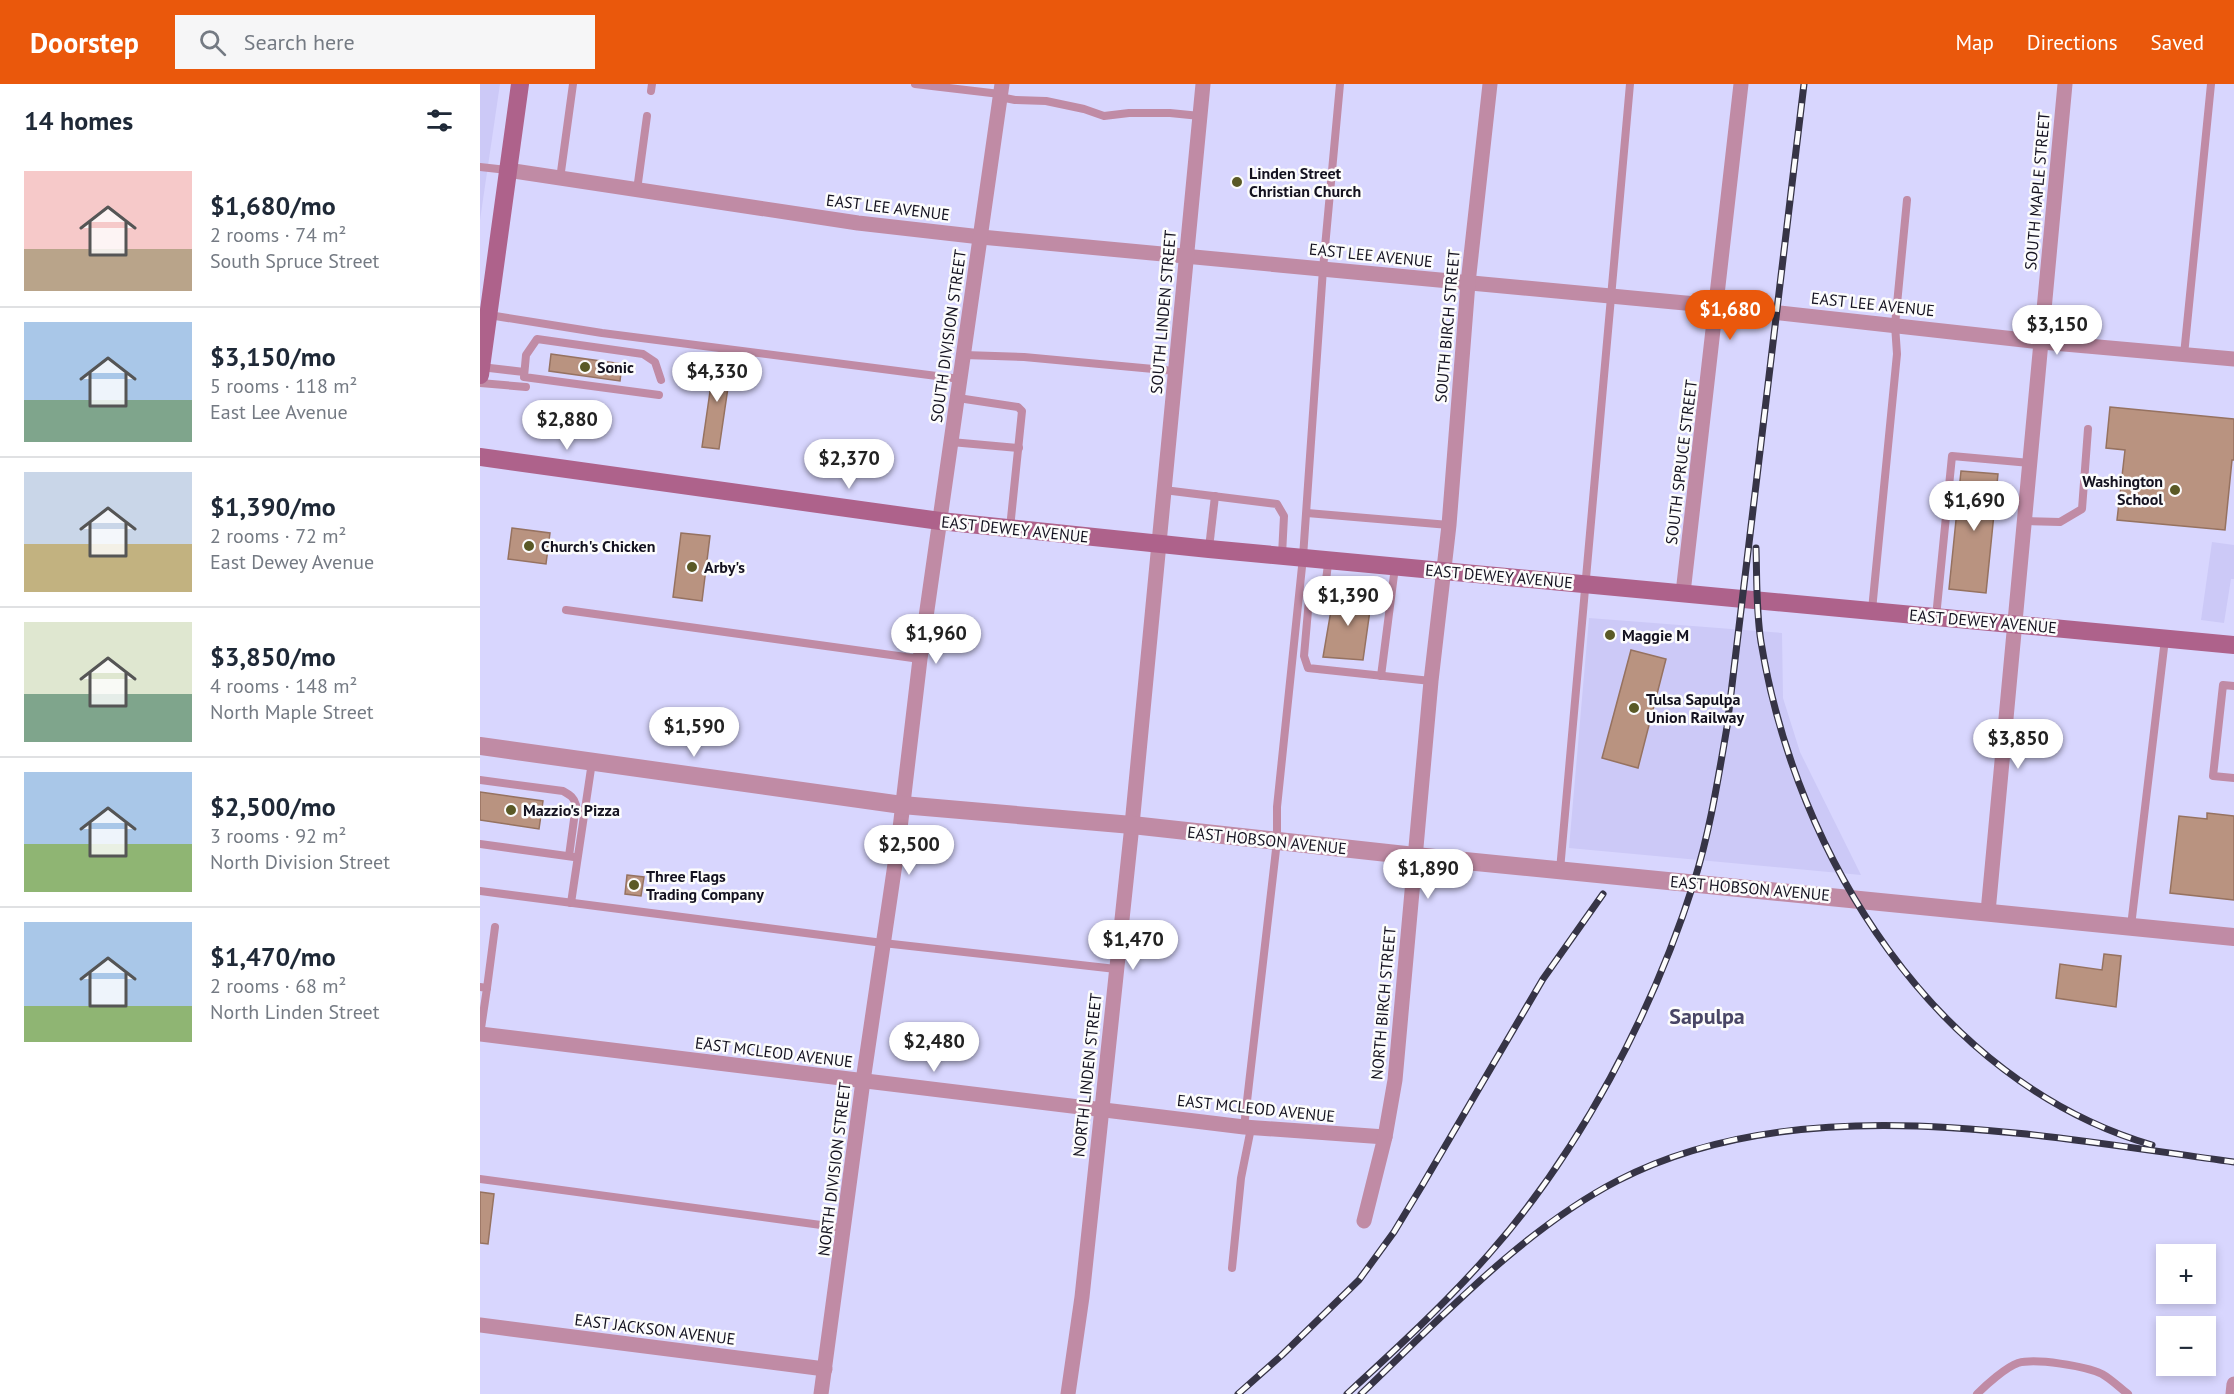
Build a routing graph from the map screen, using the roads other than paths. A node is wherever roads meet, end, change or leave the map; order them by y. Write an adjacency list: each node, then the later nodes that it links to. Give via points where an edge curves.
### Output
1 (520, 84): 15 (main road)
2 (573, 84): 16 (lane)
3 (915, 84): 11 (lane)
4 (1203, 84): 13 (street, SOUTH LINDEN STREET)
5 (1340, 84): 21 (lane)
6 (1490, 84): 22 (street, SOUTH BIRCH STREET)
7 (1630, 84): 24 (lane)
8 (1741, 84): 25 (street, SOUTH SPRUCE STREET)
9 (2065, 84): 28 (street, SOUTH MAPLE STREET)
10 (2211, 84): 30 (lane)
11 (1001, 92): 13 (lane, via 1015,100 1055,103 1104,116); 19 (street, SOUTH DIVISION STREET)
12 (647, 116): 17 (lane)
13 (1200, 116): 20 (street, SOUTH LINDEN STREET)
14 (480, 166): 15 (lane)
15 (507, 170): 16 (street, EAST LEE AVENUE); 23 (main road)
16 (560, 179): 17 (street, EAST LEE AVENUE)
17 (637, 190): 19 (street, EAST LEE AVENUE)
18 (1906, 200): 27 (lane)
19 (981, 237): 20 (street, EAST LEE AVENUE); 29 (street, SOUTH DIVISION STREET)
20 (1186, 255): 21 (street, EAST LEE AVENUE); 32 (street, SOUTH LINDEN STREET)
21 (1323, 269): 22 (street, EAST LEE AVENUE); 47 (lane)
22 (1468, 283): 24 (street, EAST LEE AVENUE); 50 (street, SOUTH BIRCH STREET)
23 (485, 291): 26 (main road)
24 (1612, 297): 25 (street, EAST LEE AVENUE); 59 (lane)
25 (1718, 306): 27 (street, EAST LEE AVENUE); 60 (street, SOUTH SPRUCE STREET)
26 (488, 315): 34 (main road); 35 (lane)
27 (1895, 325): 28 (street, EAST LEE AVENUE); 62 (lane, via 1897,354)
28 (2042, 342): 30 (street, EAST LEE AVENUE); 44 (street, SOUTH MAPLE STREET)
29 (964, 354): 32 (lane); 35 (street, SOUTH DIVISION STREET)
30 (2184, 355): 31 (street, EAST LEE AVENUE)
31 (2234, 359)
32 (1175, 371): 45 (street, SOUTH LINDEN STREET)
33 (524, 372): 34 (lane); 36 (lane, via 526,355 537,339 643,354 655,363); 38 (lane, via 524,377)
34 (480, 375): 37 (lane)
35 (960, 379): 39 (street, SOUTH DIVISION STREET)
36 (661, 380)
37 (526, 387)
38 (659, 395)
39 (958, 398): 41 (street, SOUTH DIVISION STREET); 42 (lane, via 1018,407 1022,411)
40 (2088, 429): 49 (lane, via 2082,509 2060,522)
41 (951, 442): 42 (lane); 48 (street, SOUTH DIVISION STREET)
42 (1019, 448): 51 (lane)
43 (480, 457): 48 (main road, EAST DEWEY AVENUE)
44 (2030, 463): 49 (street, SOUTH MAPLE STREET); 63 (lane, via 1952,456)
45 (1164, 490): 46 (lane); 52 (street, SOUTH LINDEN STREET)
46 (1215, 496): 53 (lane); 54 (lane, via 1277,504 1284,516)
47 (1306, 513): 50 (lane); 55 (lane)
48 (940, 521): 51 (main road, EAST DEWEY AVENUE); 67 (street, NORTH DIVISION STREET)
49 (2025, 521): 64 (street, SOUTH MAPLE STREET)
50 (1449, 525): 58 (street, SOUTH BIRCH STREET)
51 (1010, 528): 52 (main road, EAST DEWEY AVENUE)
52 (1159, 544): 53 (main road, EAST DEWEY AVENUE); 76 (street, NORTH LINDEN STREET)
53 (1209, 549): 54 (main road, EAST DEWEY AVENUE)
54 (1282, 555): 55 (main road, EAST DEWEY AVENUE)
55 (1303, 557): 56 (main road, EAST DEWEY AVENUE); 77 (lane, via 1277,807)
56 (1328, 560): 57 (main road, EAST DEWEY AVENUE); 68 (lane, via 1326,585 1309,599 1304,656 1308,668)
57 (1395, 566): 58 (main road, EAST DEWEY AVENUE); 68 (lane)
58 (1444, 571): 59 (main road, EAST DEWEY AVENUE); 69 (street, NORTH BIRCH STREET)
59 (1586, 584): 60 (main road, EAST DEWEY AVENUE); 81 (lane)
60 (1683, 593): 62 (main road, EAST DEWEY AVENUE)
61 (566, 610): 67 (lane)
62 (1872, 610): 63 (main road, EAST DEWEY AVENUE)
63 (1936, 617): 64 (main road, EAST DEWEY AVENUE)
64 (2015, 624): 65 (main road, EAST DEWEY AVENUE); 84 (street, SOUTH MAPLE STREET)
65 (2165, 638): 66 (main road, EAST DEWEY AVENUE); 85 (lane)
66 (2234, 645)
67 (920, 659): 75 (street, NORTH DIVISION STREET)
68 (1381, 676): 69 (lane)
69 (1431, 681): 79 (street, NORTH BIRCH STREET)
70 (2234, 686): 73 (lane, via 2223,685 2213,776)
71 (480, 746): 72 (street, EAST HOBSON AVENUE)
72 (592, 762): 75 (street, EAST HOBSON AVENUE); 80 (lane)
73 (2234, 778)
74 (480, 780): 80 (lane, via 563,791 575,799)
75 (902, 805): 76 (street, EAST HOBSON AVENUE); 88 (street, NORTH DIVISION STREET)
76 (1132, 825): 77 (street, EAST HOBSON AVENUE); 89 (street, NORTH LINDEN STREET)
77 (1277, 841): 79 (street, EAST HOBSON AVENUE); 94 (lane)
78 (480, 844): 80 (lane)
79 (1415, 856): 81 (street, EAST HOBSON AVENUE); 95 (street, NORTH BIRCH STREET, via 1395,1080)
80 (573, 857): 83 (lane)
81 (1560, 870): 84 (street, EAST HOBSON AVENUE)
82 (480, 891): 83 (lane)
83 (571, 903): 88 (lane)
84 (1988, 912): 85 (street, EAST HOBSON AVENUE)
85 (2131, 926): 87 (street, EAST HOBSON AVENUE)
86 (495, 927): 90 (lane)
87 (2234, 937)
88 (883, 943): 89 (lane); 92 (street, NORTH DIVISION STREET)
89 (1116, 969): 93 (street, NORTH LINDEN STREET)
90 (483, 987): 91 (lane)
91 (480, 1035): 92 (street, EAST MCLEOD AVENUE)
92 (863, 1081): 93 (street, EAST MCLEOD AVENUE); 98 (street, NORTH DIVISION STREET)
93 (1101, 1109): 94 (street, EAST MCLEOD AVENUE); 104 (street, NORTH LINDEN STREET)
94 (1248, 1127): 95 (street, EAST MCLEOD AVENUE); 99 (lane)
95 (1385, 1137): 97 (street, NORTH BIRCH STREET)
96 (480, 1179): 98 (lane)
97 (1364, 1221)
98 (845, 1228): 101 (street, NORTH DIVISION STREET)
99 (1232, 1268)
100 (480, 1325): 101 (street, EAST JACKSON AVENUE)
101 (825, 1369): 103 (street, NORTH DIVISION STREET)
102 (2234, 1384): 107 (street)
103 (821, 1394)
104 (1068, 1394)
105 (1977, 1394): 106 (lane, via 2018,1363 2051,1362 2103,1375)
106 (2128, 1394)
107 (2233, 1394)

